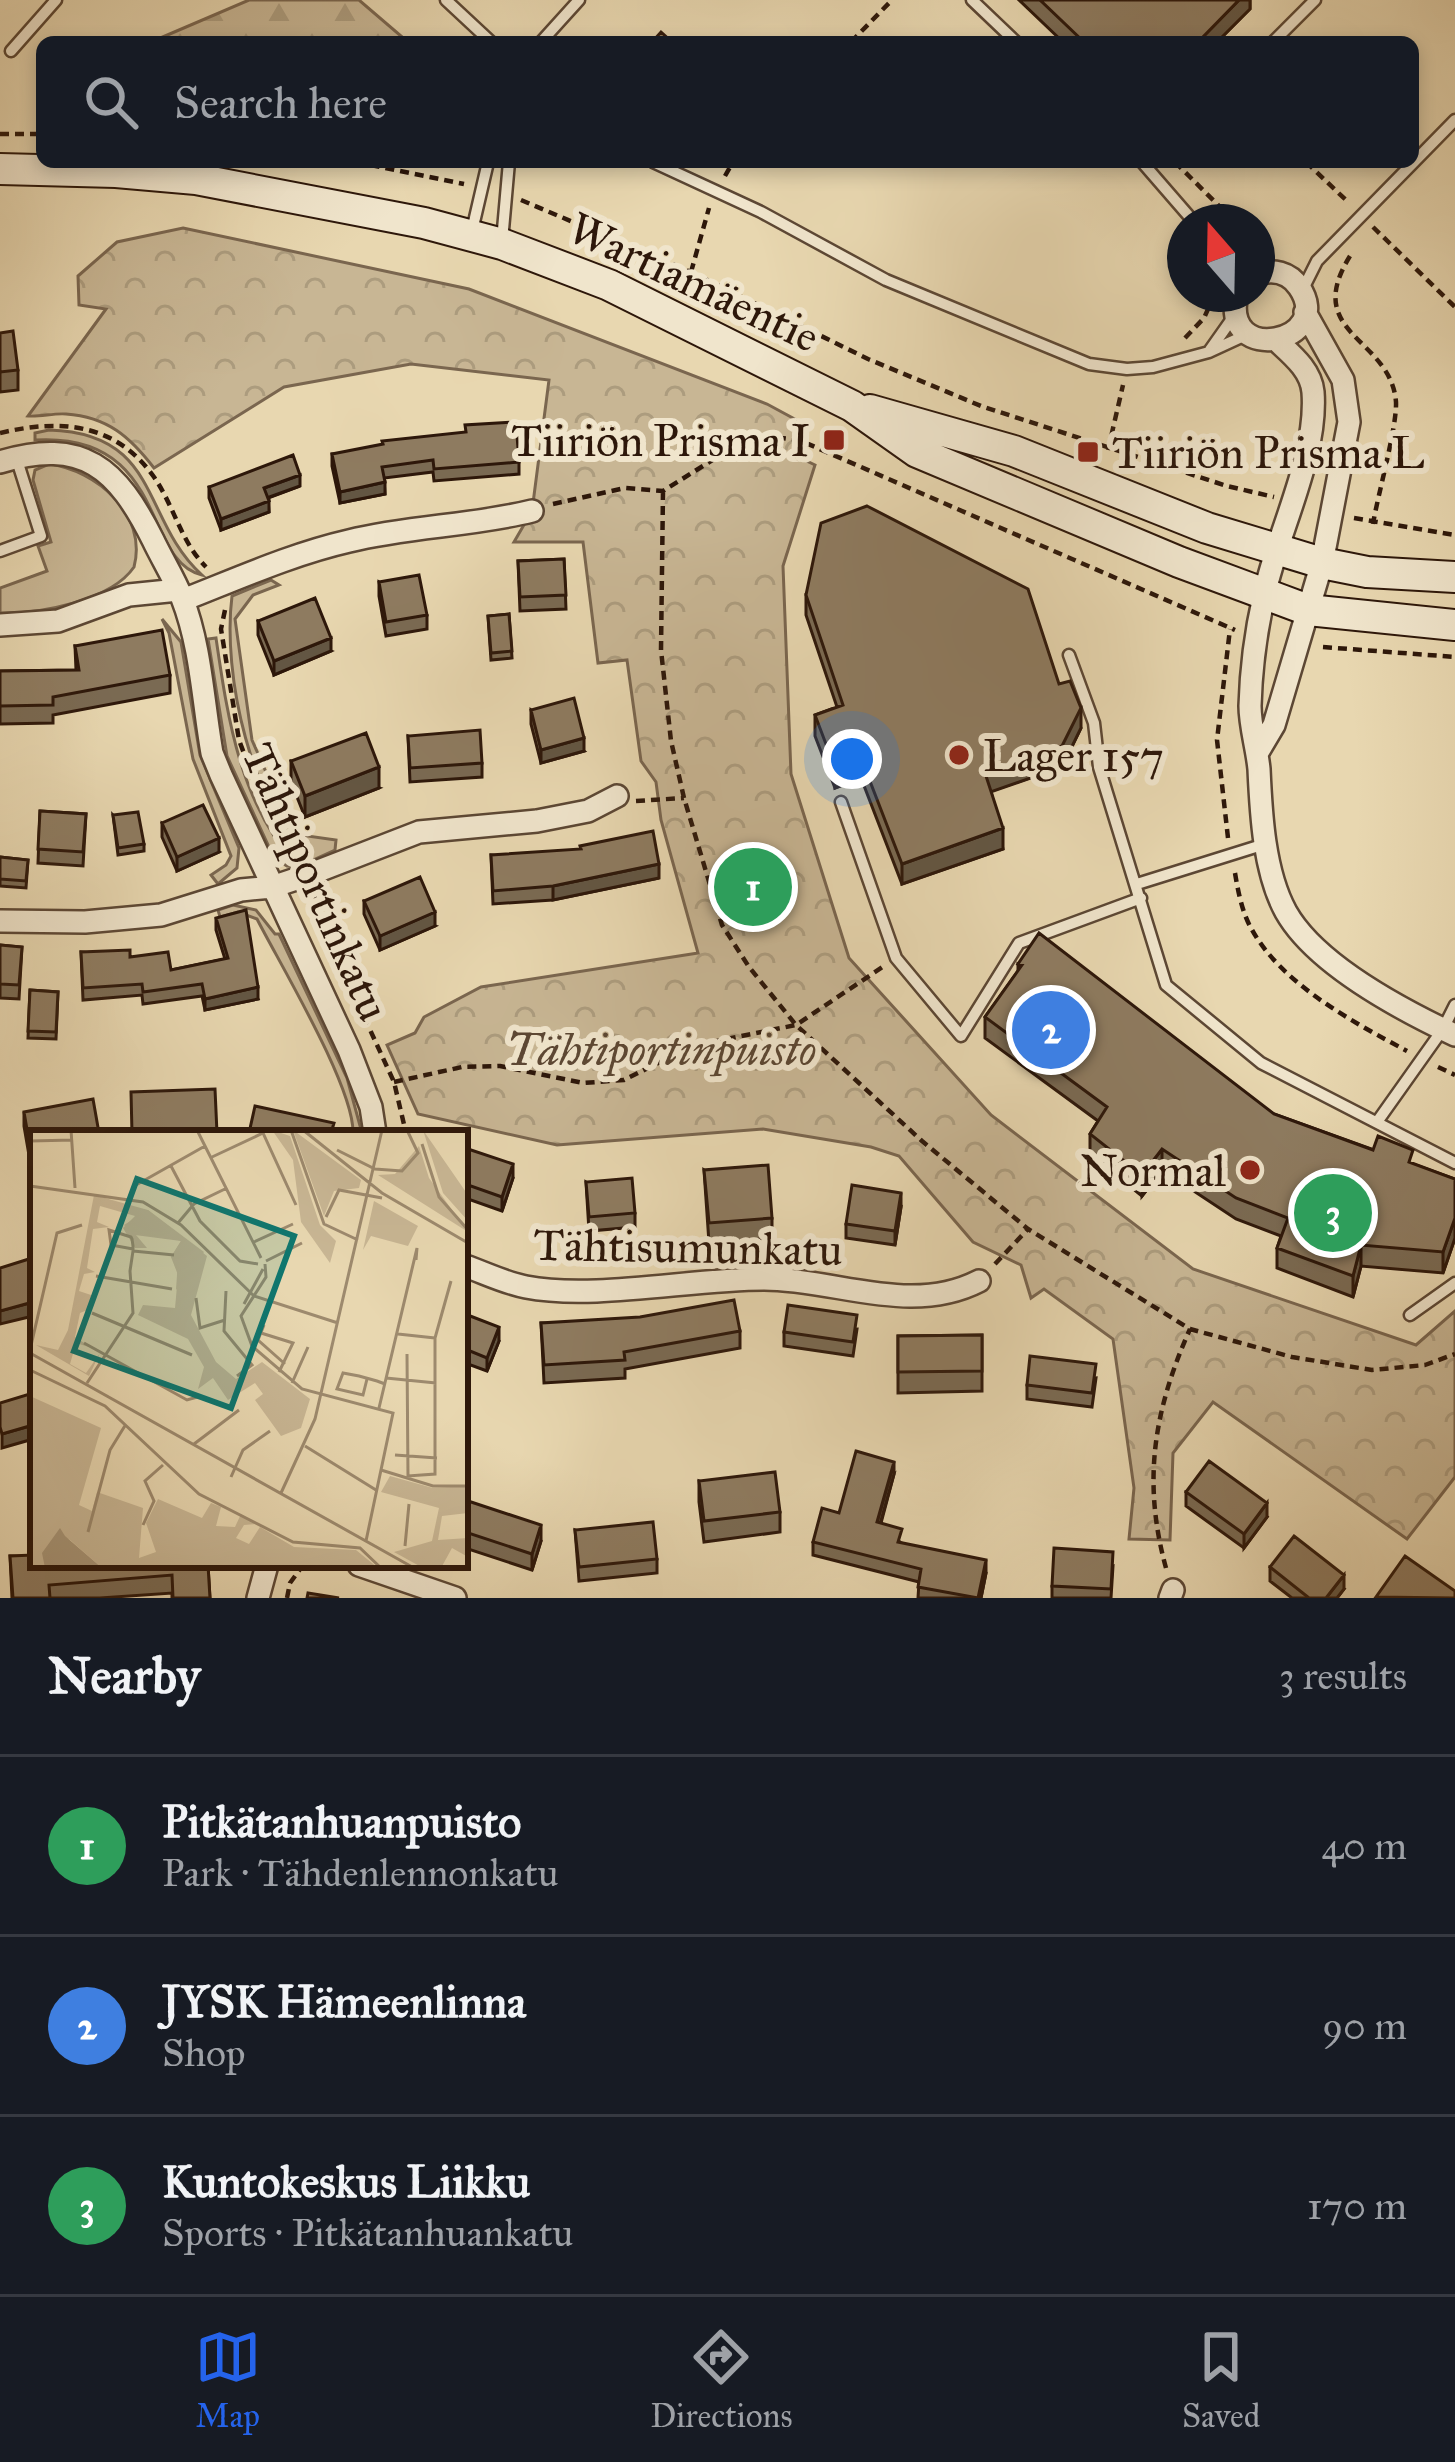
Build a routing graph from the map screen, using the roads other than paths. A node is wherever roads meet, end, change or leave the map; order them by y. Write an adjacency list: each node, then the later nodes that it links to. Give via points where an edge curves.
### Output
1 (56, 0): 10 (lane)
2 (446, 0): 6 (lane)
3 (580, 0): 7 (lane)
4 (972, 0): 8 (lane)
5 (1315, 0): 9 (lane)
6 (485, 36)
7 (547, 36)
8 (1010, 36)
9 (1279, 36)
10 (11, 51)
11 (1455, 120): 12 (lane)
12 (1419, 157)
13 (487, 168): 20 (lane)
14 (508, 168): 21 (lane)
15 (665, 168): 30 (lane, via 886,280 1089,364 1153,367)
16 (1151, 168): 19 (lane)
17 (1408, 168): 22 (lane)
18 (0, 169): 20 (main road, Wartiamäentie, via 196,179)
19 (1180, 204)
20 (471, 236): 21 (main road, Wartiamäentie)
21 (502, 244): 31 (main road, Wartiamäentie, via 608,285)
22 (1317, 261): 23 (lane); 25 (lane)
23 (1275, 271)
24 (1275, 275): 25 (street, via 1296,282)
25 (1304, 302): 29 (street, via 1295,330); 36 (street, via 1348,405)
26 (1231, 312): 30 (lane)
27 (1239, 312): 28 (street)
28 (1248, 334): 29 (street); 30 (lane)
29 (1277, 340): 34 (street, via 1307,373 1312,392 1310,439)
30 (1208, 352)
31 (852, 406): 34 (main road, Wartiamäentie, via 1014,451); 39 (main road, Wartiamäentie, via 917,452)
32 (8, 459): 35 (lane, via 41,536); 38 (street, Tähtiportinkatu, via 63,453 106,470 137,509)
33 (532, 511): 38 (street, via 345,541)
34 (1276, 549): 36 (main road, Wartiamäentie); 39 (street)
35 (0, 551)
36 (1322, 563): 37 (main road, Wartiamäentie); 40 (street)
37 (1455, 577)
38 (180, 595): 41 (street, via 129,595 58,622); 49 (street, Tähtiportinkatu, via 212,753)
39 (1264, 596): 40 (main road, Wartiamäentie); 44 (street, via 1250,710)
40 (1308, 610): 42 (main road, Wartiamäentie); 44 (street, via 1274,725)
41 (0, 625)
42 (1455, 625)
43 (1070, 655): 48 (lane)
44 (1258, 752): 47 (street)
45 (617, 796): 49 (street, via 538,821 418,832)
46 (841, 802): 50 (lane, via 896,958 961,1036 1019,943)
47 (1267, 844): 48 (lane); 53 (street, via 1286,912 1306,938 1369,988)
48 (1137, 884): 50 (lane)
49 (272, 887): 51 (street, via 128,920); 55 (street, Tähtiportinkatu, via 349,1050)
50 (1141, 898): 54 (lane, via 1166,985 1261,1063)
51 (0, 921)
52 (1455, 1005): 53 (lane)
53 (1449, 1032): 54 (lane)
54 (1377, 1122): 56 (lane)
55 (375, 1130)
56 (1455, 1163)
57 (468, 1267): 58 (street, Tähtisumunkatu, via 526,1287 576,1290 768,1279 917,1298)
58 (979, 1281)
59 (1455, 1283): 60 (lane)
60 (1410, 1315)
61 (266, 1568): 63 (street)
62 (368, 1568): 64 (street)
63 (258, 1598)
64 (454, 1598)

